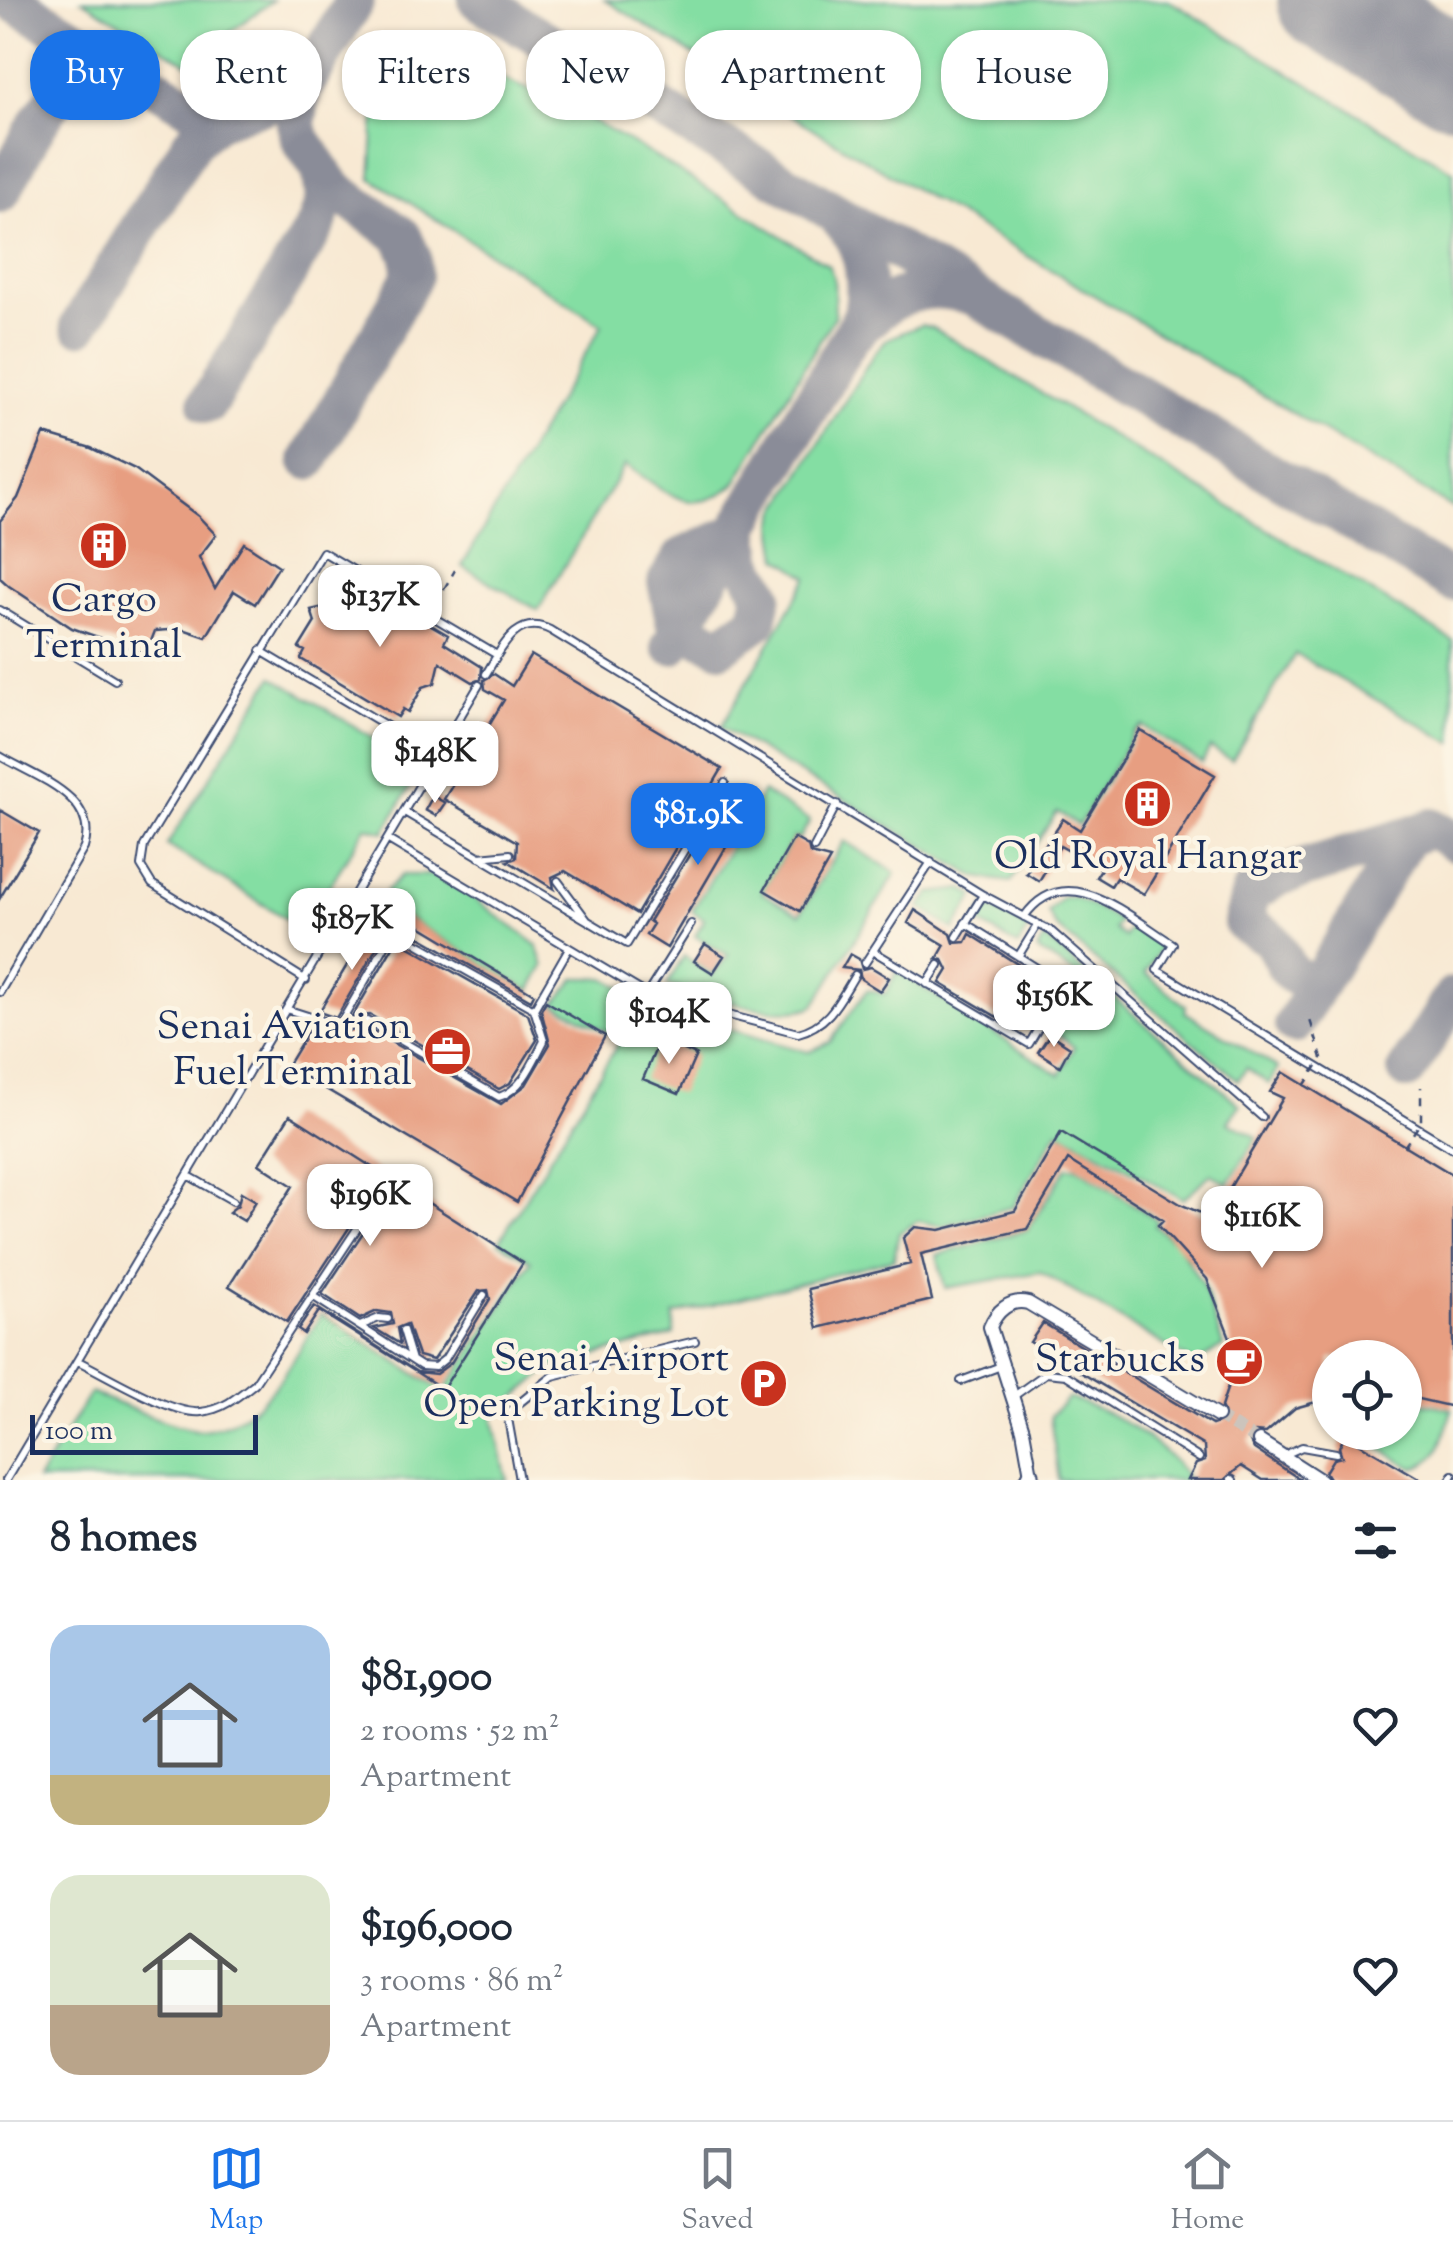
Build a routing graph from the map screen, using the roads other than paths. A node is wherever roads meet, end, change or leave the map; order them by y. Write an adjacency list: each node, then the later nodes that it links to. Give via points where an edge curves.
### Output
1 (0, 610): 5 (lane)
2 (261, 651): 3 (lane, via 324,552); 8 (lane); 33 (lane, via 144,846 141,866 152,884)
3 (498, 655): 4 (lane); 10 (lane, via 519,629 540,625)
4 (486, 674)
5 (115, 680)
6 (479, 685): 8 (lane)
7 (0, 756): 35 (lane, via 76,802 90,830)
8 (439, 758): 11 (lane)
9 (725, 784): 21 (lane, via 633,938 626,944)
10 (838, 804): 13 (lane); 16 (lane)
11 (406, 814): 12 (lane); 15 (lane)
12 (390, 841): 19 (lane); 27 (lane)
13 (814, 848)
14 (510, 854): 15 (lane)
15 (478, 857): 21 (lane)
16 (931, 862): 18 (lane); 28 (lane)
17 (558, 882): 21 (lane)
18 (983, 894): 20 (lane); 22 (lane)
19 (351, 906): 25 (lane); 33 (lane)
20 (1024, 917): 24 (lane); 41 (lane, via 1055,890 1096,897 1173,944 1157,970)
21 (588, 923)
22 (965, 923): 26 (lane); 29 (lane)
23 (691, 924): 36 (lane)
24 (1038, 924): 29 (lane); 40 (lane)
25 (395, 929): 37 (lane); 39 (lane)
26 (957, 937)
27 (569, 948): 36 (lane); 37 (lane)
28 (873, 951): 30 (lane); 34 (lane)
29 (1019, 955): 34 (lane, via 1064,985 1029,1044)
30 (865, 963)
31 (940, 965): 34 (lane)
32 (855, 975): 36 (lane, via 832,1013 798,1033)
33 (306, 980): 38 (lane)
34 (927, 984)
35 (0, 992)
36 (647, 994)
37 (534, 1008): 39 (lane, via 544,1041 512,1092 499,1097 368,1021)
38 (288, 1010): 39 (lane); 42 (lane)
39 (339, 1026)
40 (1262, 1117)
41 (1453, 1150)
42 (189, 1176): 43 (lane); 52 (lane)
43 (233, 1201)
44 (372, 1206): 46 (lane)
45 (484, 1295): 51 (lane, via 445,1359 435,1367)
46 (314, 1297): 48 (lane); 52 (lane, via 255,1383 228,1404 199,1413)
47 (388, 1320): 48 (lane)
48 (359, 1326): 51 (lane)
49 (403, 1330): 51 (lane)
50 (695, 1341): 63 (lane, via 544,1382 508,1413)
51 (412, 1360)
52 (78, 1361): 62 (lane)
53 (1001, 1366): 54 (lane); 55 (street); 56 (street, via 990,1327 1001,1310 1020,1301)
54 (961, 1381)
55 (1013, 1396): 60 (lane, via 1037,1378 1066,1375); 61 (street)
56 (1217, 1416)
57 (1259, 1441): 59 (street)
58 (1336, 1453): 59 (lane, via 1302,1447)
59 (1280, 1457): 64 (street)
60 (1198, 1458)
61 (1030, 1478)
62 (6, 1480)
63 (519, 1480)
64 (1320, 1480)

